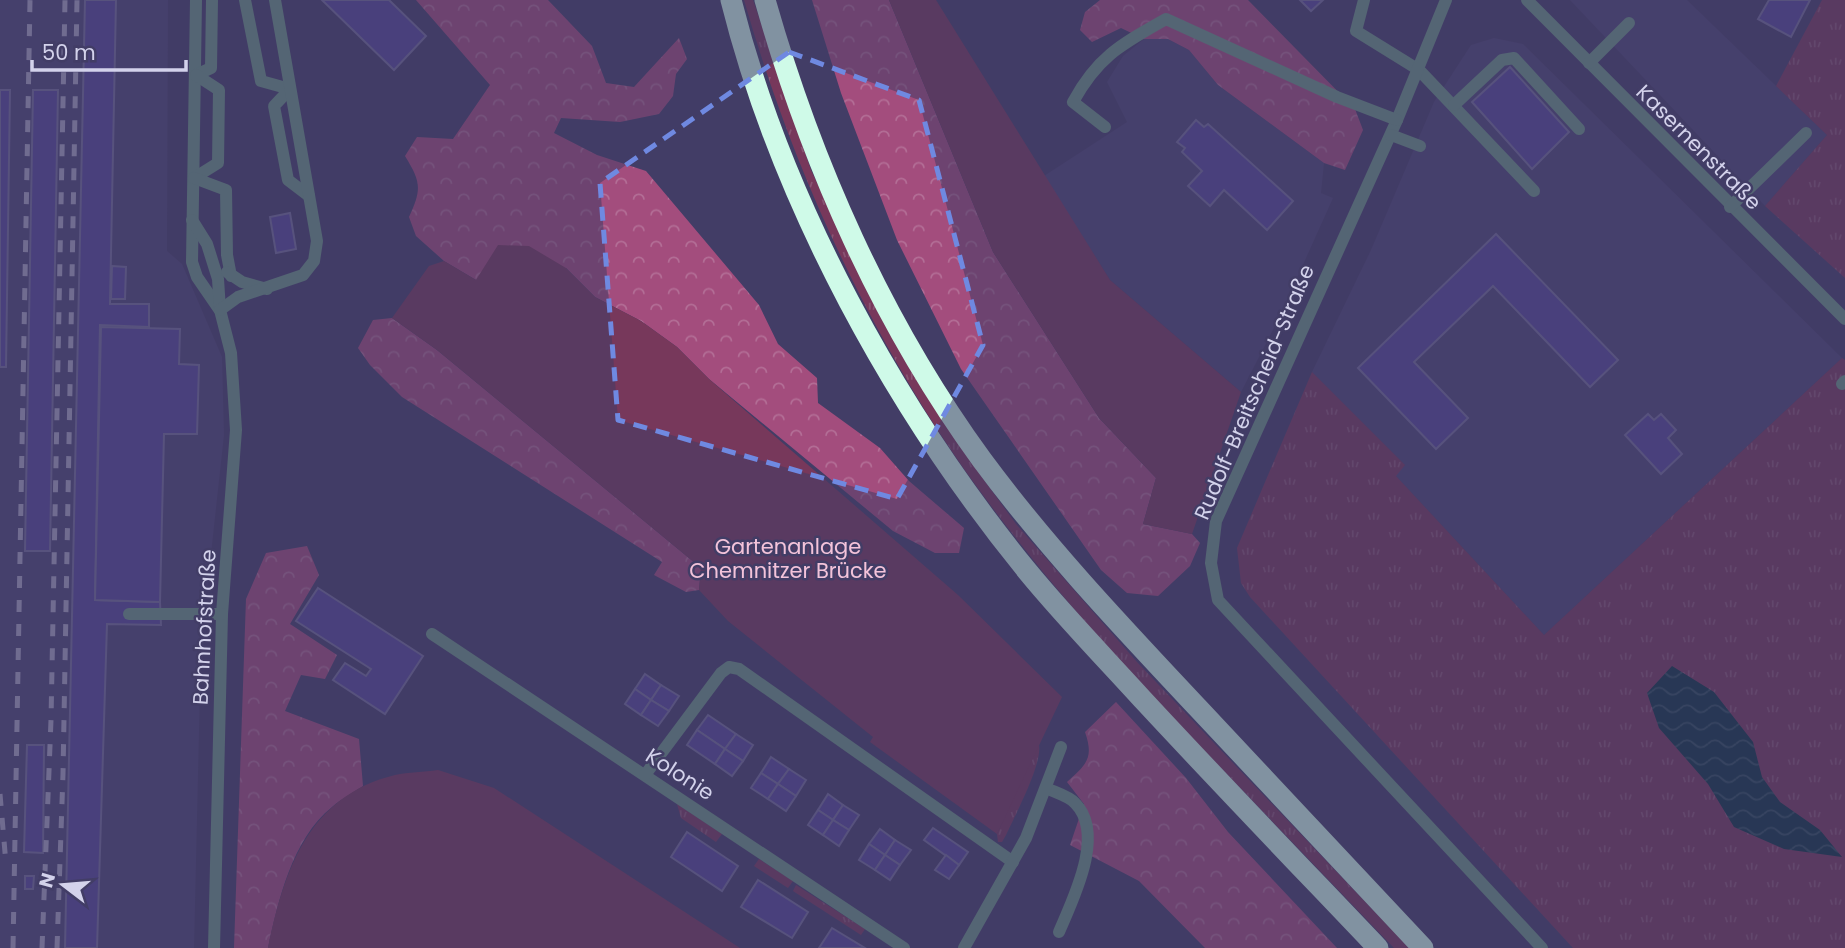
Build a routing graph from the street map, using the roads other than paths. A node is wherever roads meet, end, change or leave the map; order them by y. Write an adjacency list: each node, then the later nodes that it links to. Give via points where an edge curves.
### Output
1 (196, 0): 13 (street, Bahnhofstraße)
2 (212, 0): 13 (street, via 211,68)
3 (245, 0): 14 (street, via 261,81)
4 (275, 0): 14 (street)
5 (731, 0): 44 (highway, via 754,77 803,203 854,310 921,424 1028,572)
6 (765, 0): 45 (highway, via 798,106 864,260 937,391 982,459 1132,639)
7 (1364, 0): 12 (street, via 1356,30)
8 (1446, 0): 12 (street, Rudolf-Breitscheid-Straße)
9 (1527, 0): 11 (street, Kasernenstraße)
10 (1629, 23): 11 (street)
11 (1589, 63): 25 (street, Kasernenstraße)
12 (1419, 70): 15 (street); 16 (street, Rudolf-Breitscheid-Straße)
13 (196, 75): 22 (street, Bahnhofstraße); 22 (street, via 219,90 218,163)
14 (290, 89): 24 (street); 24 (street, via 274,106 288,180)
15 (1454, 105): 18 (street, via 1502,60 1514,58); 23 (street)
16 (1397, 120): 17 (street, via 1166,19 1118,46 1088,74 1073,102); 20 (street, Rudolf-Breitscheid-Straße)
17 (1105, 127)
18 (1579, 129)
19 (1806, 133): 25 (street)
20 (1391, 135): 21 (street); 46 (street, Rudolf-Breitscheid-Straße, via 1216,521 1211,563 1214,588 1218,600)
21 (1420, 146)
22 (194, 178): 26 (street, Bahnhofstraße); 27 (street, via 226,190)
23 (1534, 191)
24 (309, 196): 30 (street, via 317,241 314,261 303,275)
25 (1730, 207): 32 (street, Kasernenstraße)
26 (192, 220): 28 (street, Bahnhofstraße); 31 (street, Bahnhofstraße, via 192,262)
27 (226, 244): 28 (street); 29 (street)
28 (212, 256): 29 (street); 31 (street, Bahnhofstraße)
29 (232, 276): 30 (street)
30 (268, 289): 31 (street, via 238,297)
31 (220, 310): 34 (street, Bahnhofstraße, via 231,354 236,430)
32 (1845, 320)
33 (129, 614): 34 (street)
34 (222, 614): 41 (street, Bahnhofstraße)
35 (432, 634): 37 (street, Kolonie)
36 (1061, 747): 38 (street)
37 (645, 775): 39 (street, via 721,673 729,667 739,669); 42 (street, Kolonie)
38 (1046, 789): 39 (street); 40 (street, via 1075,802 1087,824 1086,864)
39 (1013, 862): 43 (street)
40 (1059, 932)
41 (214, 948)
42 (904, 948)
43 (964, 948)
44 (1378, 948)
45 (1423, 948)
46 (1542, 948)

